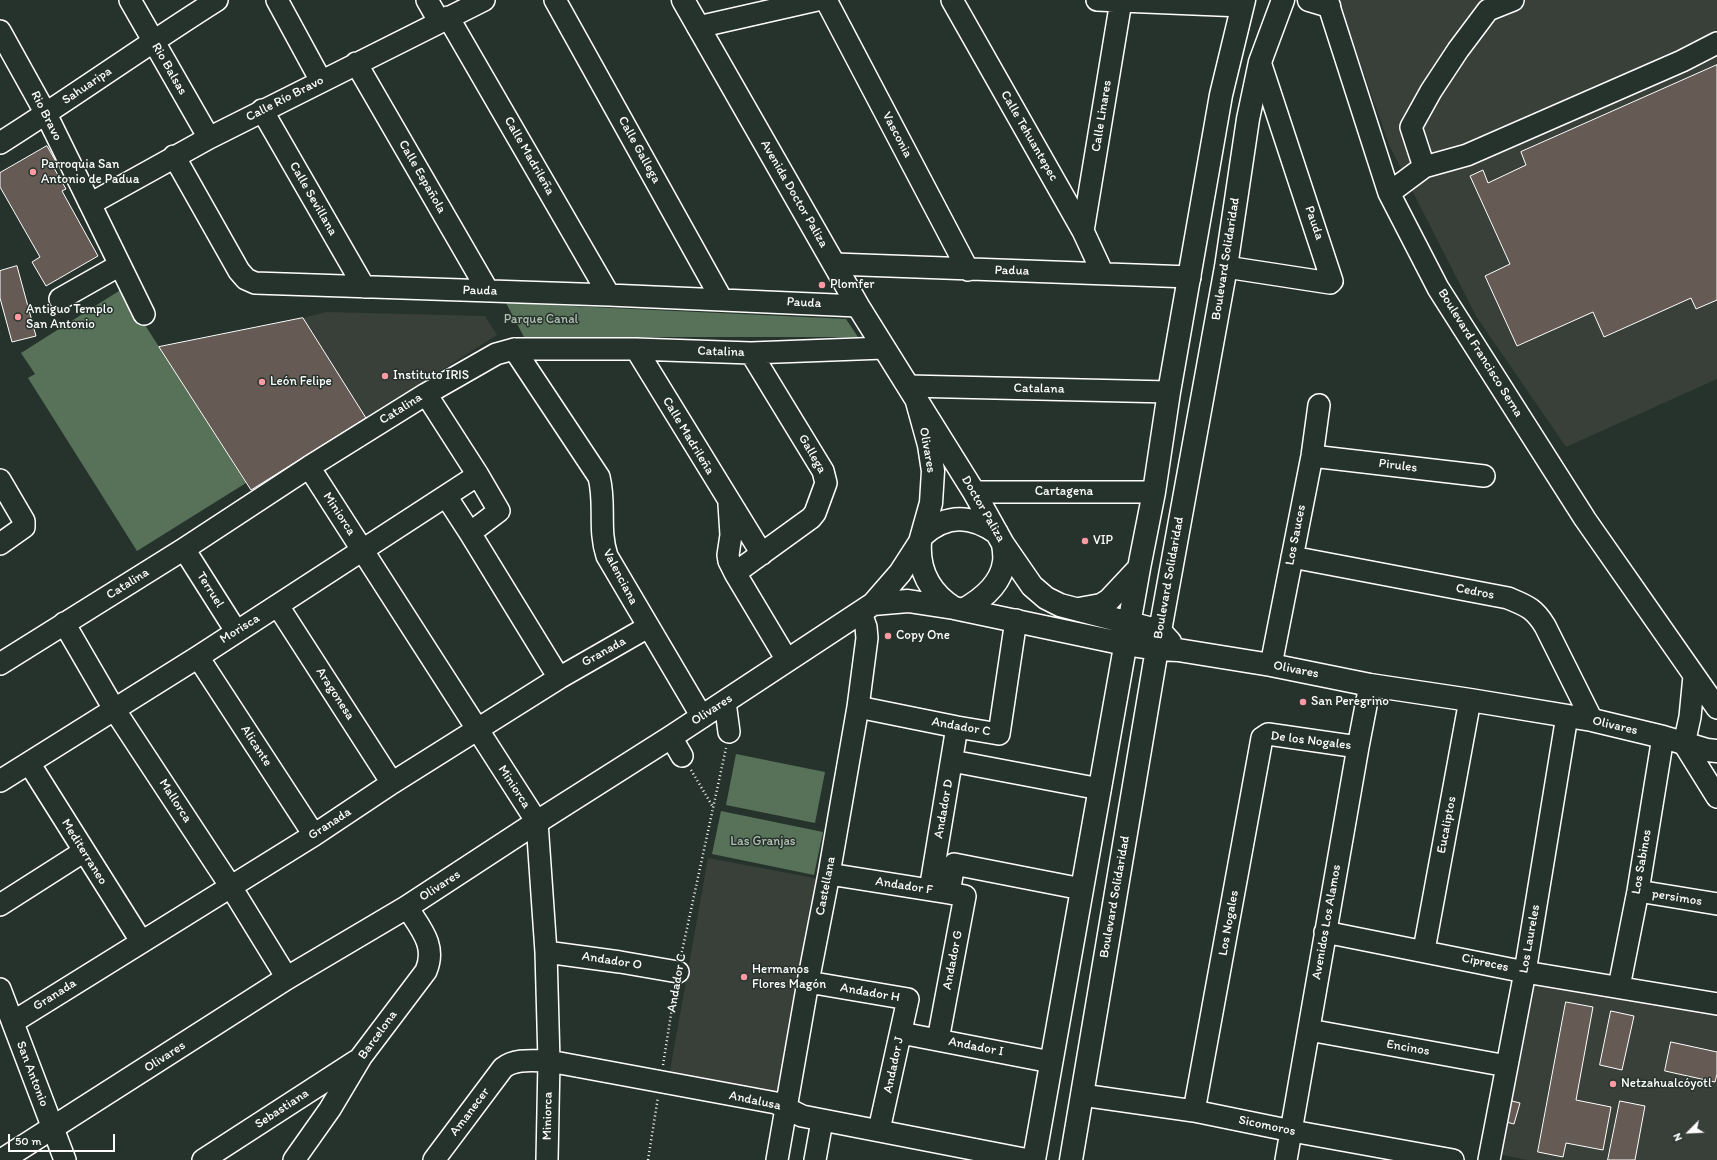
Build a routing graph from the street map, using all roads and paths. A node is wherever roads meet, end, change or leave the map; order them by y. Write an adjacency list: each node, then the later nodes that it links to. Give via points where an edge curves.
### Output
1 (130, 0): 20 (street, Rio Balsas)
2 (217, 0): 20 (street, Sahuaripa)
3 (277, 0): 24 (street)
4 (427, 0): 17 (street, Calle Madrileña)
5 (484, 0): 17 (street, Calle Río Bravo)
6 (555, 0): 44 (street, Calle Gallega)
7 (683, 0): 18 (main road, Avenida Doctor Paliza)
8 (817, 0): 18 (street)
9 (826, 0): 37 (street, Vasconia)
10 (952, 0): 33 (street, Calle Tehuantepec)
11 (1097, 0): 13 (street)
12 (1513, 0): 30 (street, via 1488,10 1431,91 1411,127)
13 (1121, 1): 16 (street); 33 (street, Calle Linares)
14 (1286, 1): 22 (main road, Boulevard Solidaridad)
15 (1322, 2): 31 (street, Boulevard Francisco Serna)
16 (1243, 3): 39 (main road, via 1221,95)
17 (444, 19): 23 (street, Calle Río Bravo); 42 (street, Calle Madrileña)
18 (698, 27): 34 (main road, Avenida Doctor Paliza)
19 (0, 31): 26 (street, Rio Bravo)
20 (153, 40): 26 (street, Sahuaripa); 27 (street, Rio Balsas)
21 (1717, 43): 30 (street, via 1682,61 1467,155)
22 (1260, 62): 36 (main road, Boulevard Solidaridad, via 1248,119); 36 (street, Pauda, via 1332,281 1330,283)
23 (356, 63): 24 (street, Calle Río Bravo); 41 (street, Calle Española)
24 (321, 81): 25 (street, Calle Río Bravo)
25 (262, 110): 27 (street, Calle Río Bravo); 40 (street, Calle Sevillana)
26 (46, 114): 28 (street, Sahuaripa); 32 (street, Rio Bravo)
27 (209, 138): 29 (street, Calle Río Bravo)
28 (0, 143)
29 (174, 156): 32 (street, Calle Río Bravo, via 99,199); 40 (street, Pauda, via 246,280 255,283)
30 (1424, 166): 31 (street)
31 (1389, 193): 89 (street, Boulevard Francisco Serna, via 1438,288 1585,519)
32 (89, 202): 35 (street, Rio Bravo)
33 (1083, 231): 38 (street, Calle Tehuantepec)
34 (835, 264): 37 (street, Padua); 45 (main road, Avenida Doctor Paliza)
35 (120, 265): 43 (street); 46 (street, Rio Bravo)
36 (1226, 267): 83 (main road, Boulevard Solidaridad)
37 (968, 270): 38 (street, Padua)
38 (1103, 274): 39 (street, Padua)
39 (1190, 277): 52 (main road)
40 (364, 287): 41 (street, Pauda)
41 (488, 291): 42 (street, Pauda)
42 (609, 295): 44 (street, Pauda)
43 (60, 299)
44 (722, 300): 45 (street, Pauda)
45 (858, 306): 47 (main road, Avenida Doctor Paliza)
46 (144, 314)
47 (884, 348): 50 (street, Catalina); 51 (main road, Avenida Doctor Paliza)
48 (514, 349): 49 (street, Catalina); 53 (street, Catalina, via 496,354); 81 (street, Valenciana, via 599,477 602,492 602,542 606,556)
49 (636, 350): 50 (street, Catalina); 63 (street, Calle Madrileña)
50 (751, 353): 70 (street, Gallega, via 824,471 826,483 815,513)
51 (912, 392): 52 (street, Catalana); 60 (main road, Doctor Paliza); 66 (main road, Olivares, via 929,445 933,471 931,503)
52 (1169, 392): 61 (main road)
53 (426, 394): 56 (street, Catalina); 57 (street)
54 (1319, 405): 55 (street, Los Sauces)
55 (1312, 456): 58 (street, Pirules); 71 (street, Los Sauces)
56 (309, 467): 68 (street, Catalina); 69 (street, Miniorca)
57 (478, 475): 62 (street, Morisca); 64 (street, via 499,510)
58 (1484, 476)
59 (0, 480): 67 (street, via 24,521 24,527)
60 (974, 492): 61 (street, Cartagena); 65 (main road, Doctor Paliza)
61 (1154, 492): 72 (main road)
62 (446, 496): 64 (street); 69 (street, Morisca)
63 (729, 503): 70 (street, Calle Madrileña); 73 (street, via 731,535 728,555)
64 (470, 533): 90 (street)
65 (1000, 538): 66 (main road, via 974,520 961,519 939,524); 76 (main road, via 1004,561 998,580 982,598); 77 (main road, Doctor Paliza, via 1037,592 1060,605)
66 (921, 539): 75 (main road, Olivares, via 900,572); 76 (main road, via 919,553 924,576 938,596)
67 (0, 544)
68 (184, 549): 79 (street, Catalina); 82 (street, Terruel)
69 (363, 550): 74 (street, Morisca); 101 (street, Miniorca)
70 (762, 554): 73 (street, Gallega)
71 (1292, 557): 88 (street, Los Sauces); 99 (street, Cedros, via 1508,598 1526,606 1537,613 1545,626)
72 (1139, 568): 77 (main road, via 1110,600 1101,605); 80 (main road)
73 (735, 573): 86 (street)
74 (278, 606): 82 (street, Morisca); 114 (street, Aragonesa)
75 (867, 608): 76 (main road, Olivares, via 908,602); 86 (main road, Olivares); 94 (street, Castellana, via 867,638)
76 (958, 609): 78 (main road, Olivares)
77 (1078, 610): 80 (main road, Doctor Paliza)
78 (1016, 620): 84 (main road, Olivares); 100 (street, Andador C, via 999,734)
79 (64, 623): 87 (street, Catalina); 96 (street, Mallorca)
80 (1130, 623): 83 (main road, Doctor Paliza); 84 (main road)
81 (648, 627): 90 (street, Granada); 98 (street, Valenciana)
82 (236, 631): 85 (street, Morisca)
83 (1158, 640): 84 (main road, Olivares); 88 (main road, Olivares, via 1178,650); 151 (main road, Boulevard Solidaridad)
84 (1126, 644): 115 (main road)
85 (198, 657): 96 (street, Morisca); 119 (street, Alicante)
86 (787, 660): 93 (main road, Olivares)
87 (0, 664)
88 (1271, 665): 91 (main road, Olivares)
89 (1694, 676): 95 (street, Boulevard Francisco Serna); 106 (street)
90 (559, 678): 101 (street, Granada)
91 (1370, 685): 92 (main road, Olivares); 107 (street, Avenidos Los Alamos)
92 (1470, 700): 97 (main road, Olivares); 131 (street, Eucaliptos)
93 (725, 702): 98 (main road, Olivares); 102 (street)
94 (858, 707): 100 (street, Andador C); 121 (street, Castellana)
95 (1717, 708)
96 (114, 709): 111 (street, Morisca); 122 (street, Mallorca)
97 (1568, 716): 99 (main road, Olivares); 134 (street, Los Laureles)
98 (702, 717): 104 (main road, Olivares)
99 (1592, 720): 105 (main road, Olivares)
100 (957, 727): 110 (street, Andador D)
101 (477, 730): 114 (street, Granada); 118 (street, Miniorca)
102 (729, 732): 117 (path, Andador C)
103 (1264, 736): 107 (street, De los Nogales, via 1268,734); 153 (street, Los Nogales)
104 (672, 737): 109 (street); 118 (main road, Olivares)
105 (1663, 737): 106 (main road, Olivares); 124 (street, Los Sabinos)
106 (1684, 744): 108 (main road, Olivares); 116 (street)
107 (1358, 747): 129 (street, Avenidos Los Alamos)
108 (1712, 751): 112 (street)
109 (682, 756): 117 (path)
110 (952, 761): 115 (street); 125 (street, Andador D)
111 (29, 763): 113 (street, Morisca); 120 (street, Mediterraneo)
112 (1717, 779)
113 (0, 781)
114 (392, 783): 119 (street, Granada)
115 (1100, 789): 123 (main road)
116 (1717, 797)
117 (713, 807): 133 (path, Andador C)
118 (537, 822): 128 (main road, Olivares); 132 (street, Miniorca)
119 (314, 835): 122 (street, Granada)
120 (83, 852): 127 (street); 130 (street, Mediterraneo)
121 (829, 874): 125 (street, Andador F); 136 (street, Castellana)
122 (231, 887): 130 (street, Granada); 135 (street, Mallorca)
123 (1082, 889): 125 (street, Andador F, via 954,864); 147 (main road)
124 (1638, 891): 126 (street, persimos); 137 (street, Los Sabinos)
125 (939, 892): 144 (street, Andador G, via 965,896)
126 (1717, 904)
127 (0, 905)
128 (407, 907): 135 (main road, Olivares); 145 (street, Barcelona, via 426,938 431,960 426,971)
129 (1325, 932): 131 (street, Cipreces); 142 (street, Avenidos Los Alamos)
130 (141, 941): 141 (street, Granada)
131 (1424, 950): 134 (street, Cipreces)
132 (546, 952): 133 (street, Andador O); 146 (street, Miniorca)
133 (678, 972): 150 (path, Andador C)
134 (1525, 972): 137 (street, Cipreces); 148 (street, Los Laureles)
135 (288, 978): 155 (main road, Olivares)
136 (808, 982): 139 (street, Andador H); 152 (street, Castellana)
137 (1619, 987): 140 (street, Cipreces)
138 (0, 989): 141 (street, San Antonio)
139 (908, 999): 143 (street, Andador J)
140 (1717, 1004)
141 (12, 1022): 155 (street, San Antonio)
142 (1309, 1030): 148 (street, Encinos); 157 (street, Avenidos Los Alamos)
143 (901, 1033): 144 (street, Andador I); 156 (street, Andador J)
144 (938, 1040): 147 (street, Andador I)
145 (361, 1057): 163 (street, Sebastiana); 164 (street, Barcelona, via 330,1109)
146 (549, 1061): 149 (street, Andalusa, via 517,1062); 150 (street, Andalusa); 165 (street, Miniorca)
147 (1051, 1062): 170 (main road)
148 (1507, 1066): 174 (street, Los Laureles)
149 (503, 1068): 160 (street, Amanecer)
150 (660, 1082): 152 (street, Andalusa); 166 (path, Andador C)
151 (1082, 1095): 153 (street, Sicomoros); 171 (main road, Boulevard Solidaridad)
152 (786, 1107): 154 (street, Andalusa, via 802,1116); 167 (street, Castellana)
153 (1194, 1111): 157 (street, Sicomoros)
154 (822, 1121): 156 (street, Andalusa); 168 (street)
155 (53, 1128): 161 (main road, Olivares); 162 (street, San Antonio)
156 (879, 1130): 158 (street, Andalusa)
157 (1292, 1131): 159 (street, Sicomoros); 172 (street, Avenidos Los Alamos)
158 (936, 1151): 169 (street, Andalusa)
159 (1389, 1155): 173 (street, Sicomoros)
160 (436, 1159)
161 (2, 1160)
162 (65, 1160)
163 (203, 1160)
164 (294, 1160)
165 (547, 1160)
166 (648, 1160)
167 (777, 1160)
168 (815, 1160)
169 (1029, 1160)
170 (1034, 1160)
171 (1071, 1160)
172 (1286, 1160)
173 (1453, 1160)
174 (1489, 1160)

